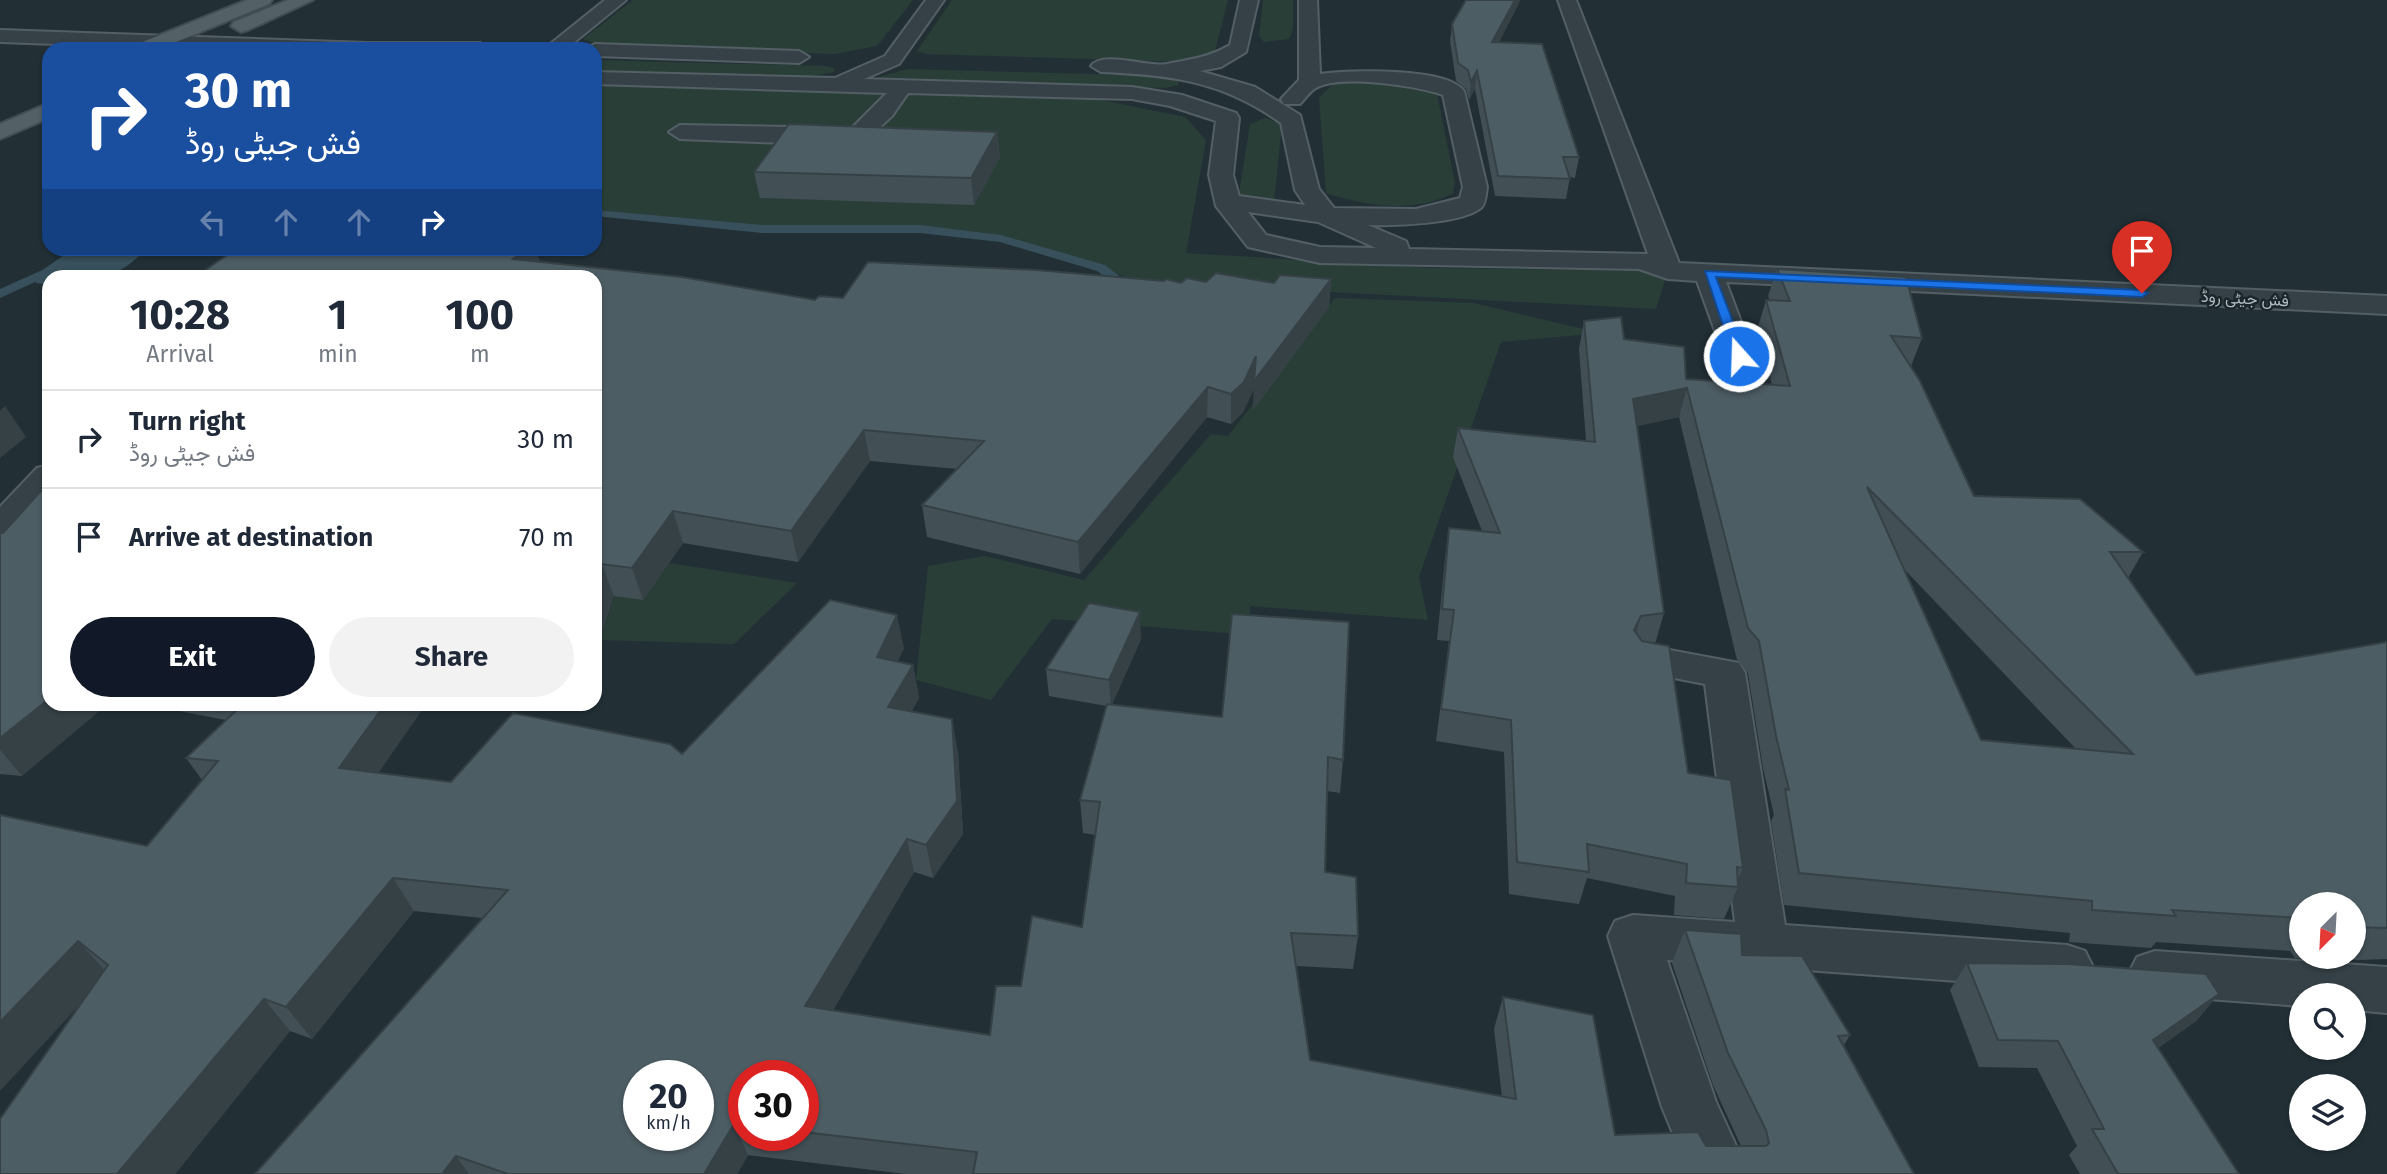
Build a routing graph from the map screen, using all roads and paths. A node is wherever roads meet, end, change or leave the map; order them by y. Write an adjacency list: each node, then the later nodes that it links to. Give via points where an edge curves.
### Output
1 (263, 0): 10 (main road)
2 (303, 0): 11 (main road)
3 (617, 0): 12 (street)
4 (935, 0): 14 (street)
5 (1249, 0): 17 (street, via 1239,48 1214,63)
6 (1308, 0): 19 (street)
7 (1567, 0): 32 (street)
8 (0, 36): 9 (street)
9 (89, 42)
10 (159, 42)
11 (200, 42)
12 (563, 42)
13 (602, 50): 14 (street)
14 (892, 60): 15 (street); 20 (street)
15 (919, 61)
16 (1083, 66): 17 (street)
17 (1152, 69): 23 (street, via 1232,85)
18 (602, 78): 20 (street)
19 (1310, 82): 23 (street); 30 (street, via 1393,76 1453,91 1475,187 1471,203 1454,211 1381,217)
20 (832, 85): 21 (street)
21 (902, 87): 26 (street, via 1132,93 1174,100); 28 (street, via 858,135)
22 (42, 93): 24 (main road)
23 (1279, 111): 26 (street); 30 (street, via 1292,120 1307,190)
24 (0, 112)
25 (42, 113): 27 (main road)
26 (1228, 118): 29 (street, via 1221,175)
27 (0, 132)
28 (680, 132)
29 (1228, 202): 30 (street); 31 (street, فش جیٹی روڈ, via 1256,241 1320,255)
30 (1326, 215): 31 (street, via 1361,234)
31 (1427, 258): 32 (street, فش جیٹی روڈ)
32 (1655, 266): 33 (street, فش جیٹی روڈ)
33 (1709, 274): 34 (street, فش جیٹی روڈ); 35 (street)
34 (2387, 305)
35 (1739, 356)
36 (42, 483): 37 (street)
37 (0, 529)
38 (1648, 660): 39 (street, via 1724,673)
39 (1763, 945): 40 (street); 41 (street, via 1633,936 1690,1107)
40 (2387, 990)
41 (1720, 1174)

